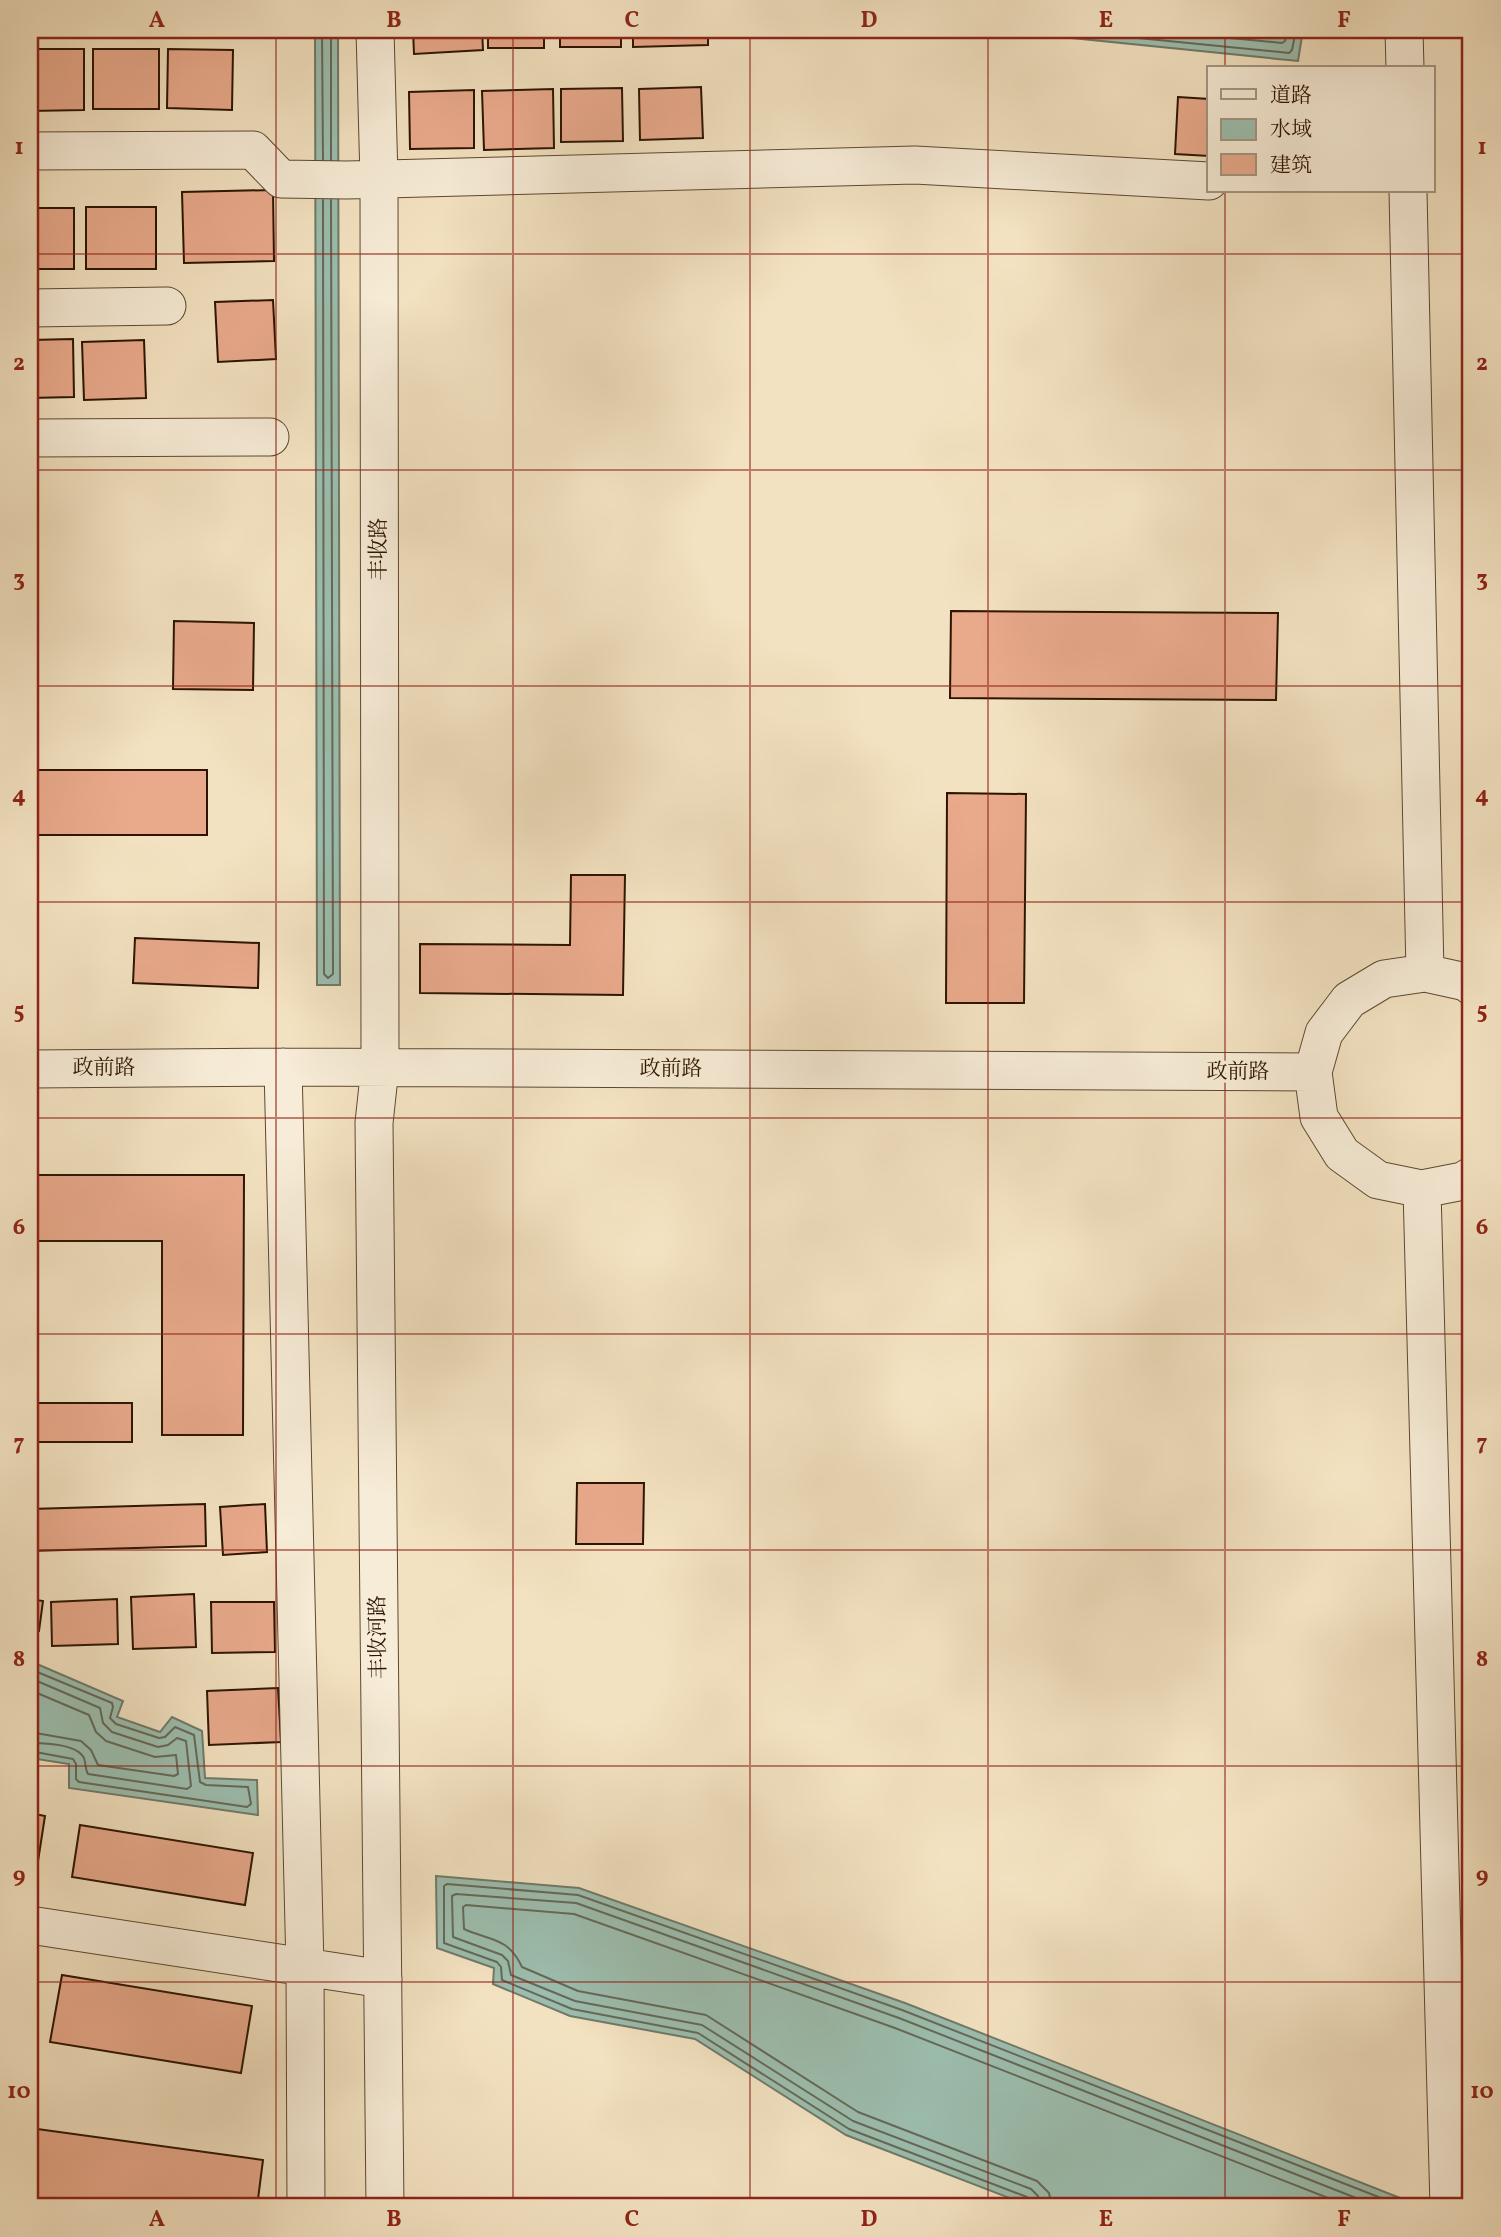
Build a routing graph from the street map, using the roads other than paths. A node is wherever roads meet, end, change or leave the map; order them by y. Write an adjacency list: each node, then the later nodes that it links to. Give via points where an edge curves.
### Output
1 (376, 30): 5 (street, 丰收路)
2 (1404, 30): 3 (street)
3 (1405, 66)
4 (30, 151): 5 (street, via 253,149 281,180)
5 (363, 180): 6 (street, via 915,165); 15 (street, 丰收路)
6 (1207, 181)
7 (1408, 192): 12 (street)
8 (167, 306): 9 (street)
9 (30, 308)
10 (270, 437): 11 (street)
11 (30, 438)
12 (1424, 972): 13 (street); 17 (street, via 1384,979 1349,1000 1324,1033)
13 (1471, 986)
14 (283, 1067): 15 (street, 政前路); 16 (street, 政前路); 21 (street)
15 (380, 1068): 17 (street, 政前路); 22 (street, 丰收河路, via 374,1136)
16 (30, 1069)
17 (1313, 1073): 19 (street, via 1319,1117 1342,1154 1378,1180)
18 (1471, 1175): 19 (street)
19 (1422, 1189): 25 (street)
20 (30, 1925): 21 (street)
21 (304, 1967): 22 (street); 23 (street)
22 (383, 1979): 24 (street, 丰收河路)
23 (306, 2207)
24 (385, 2207)
25 (1449, 2207)

